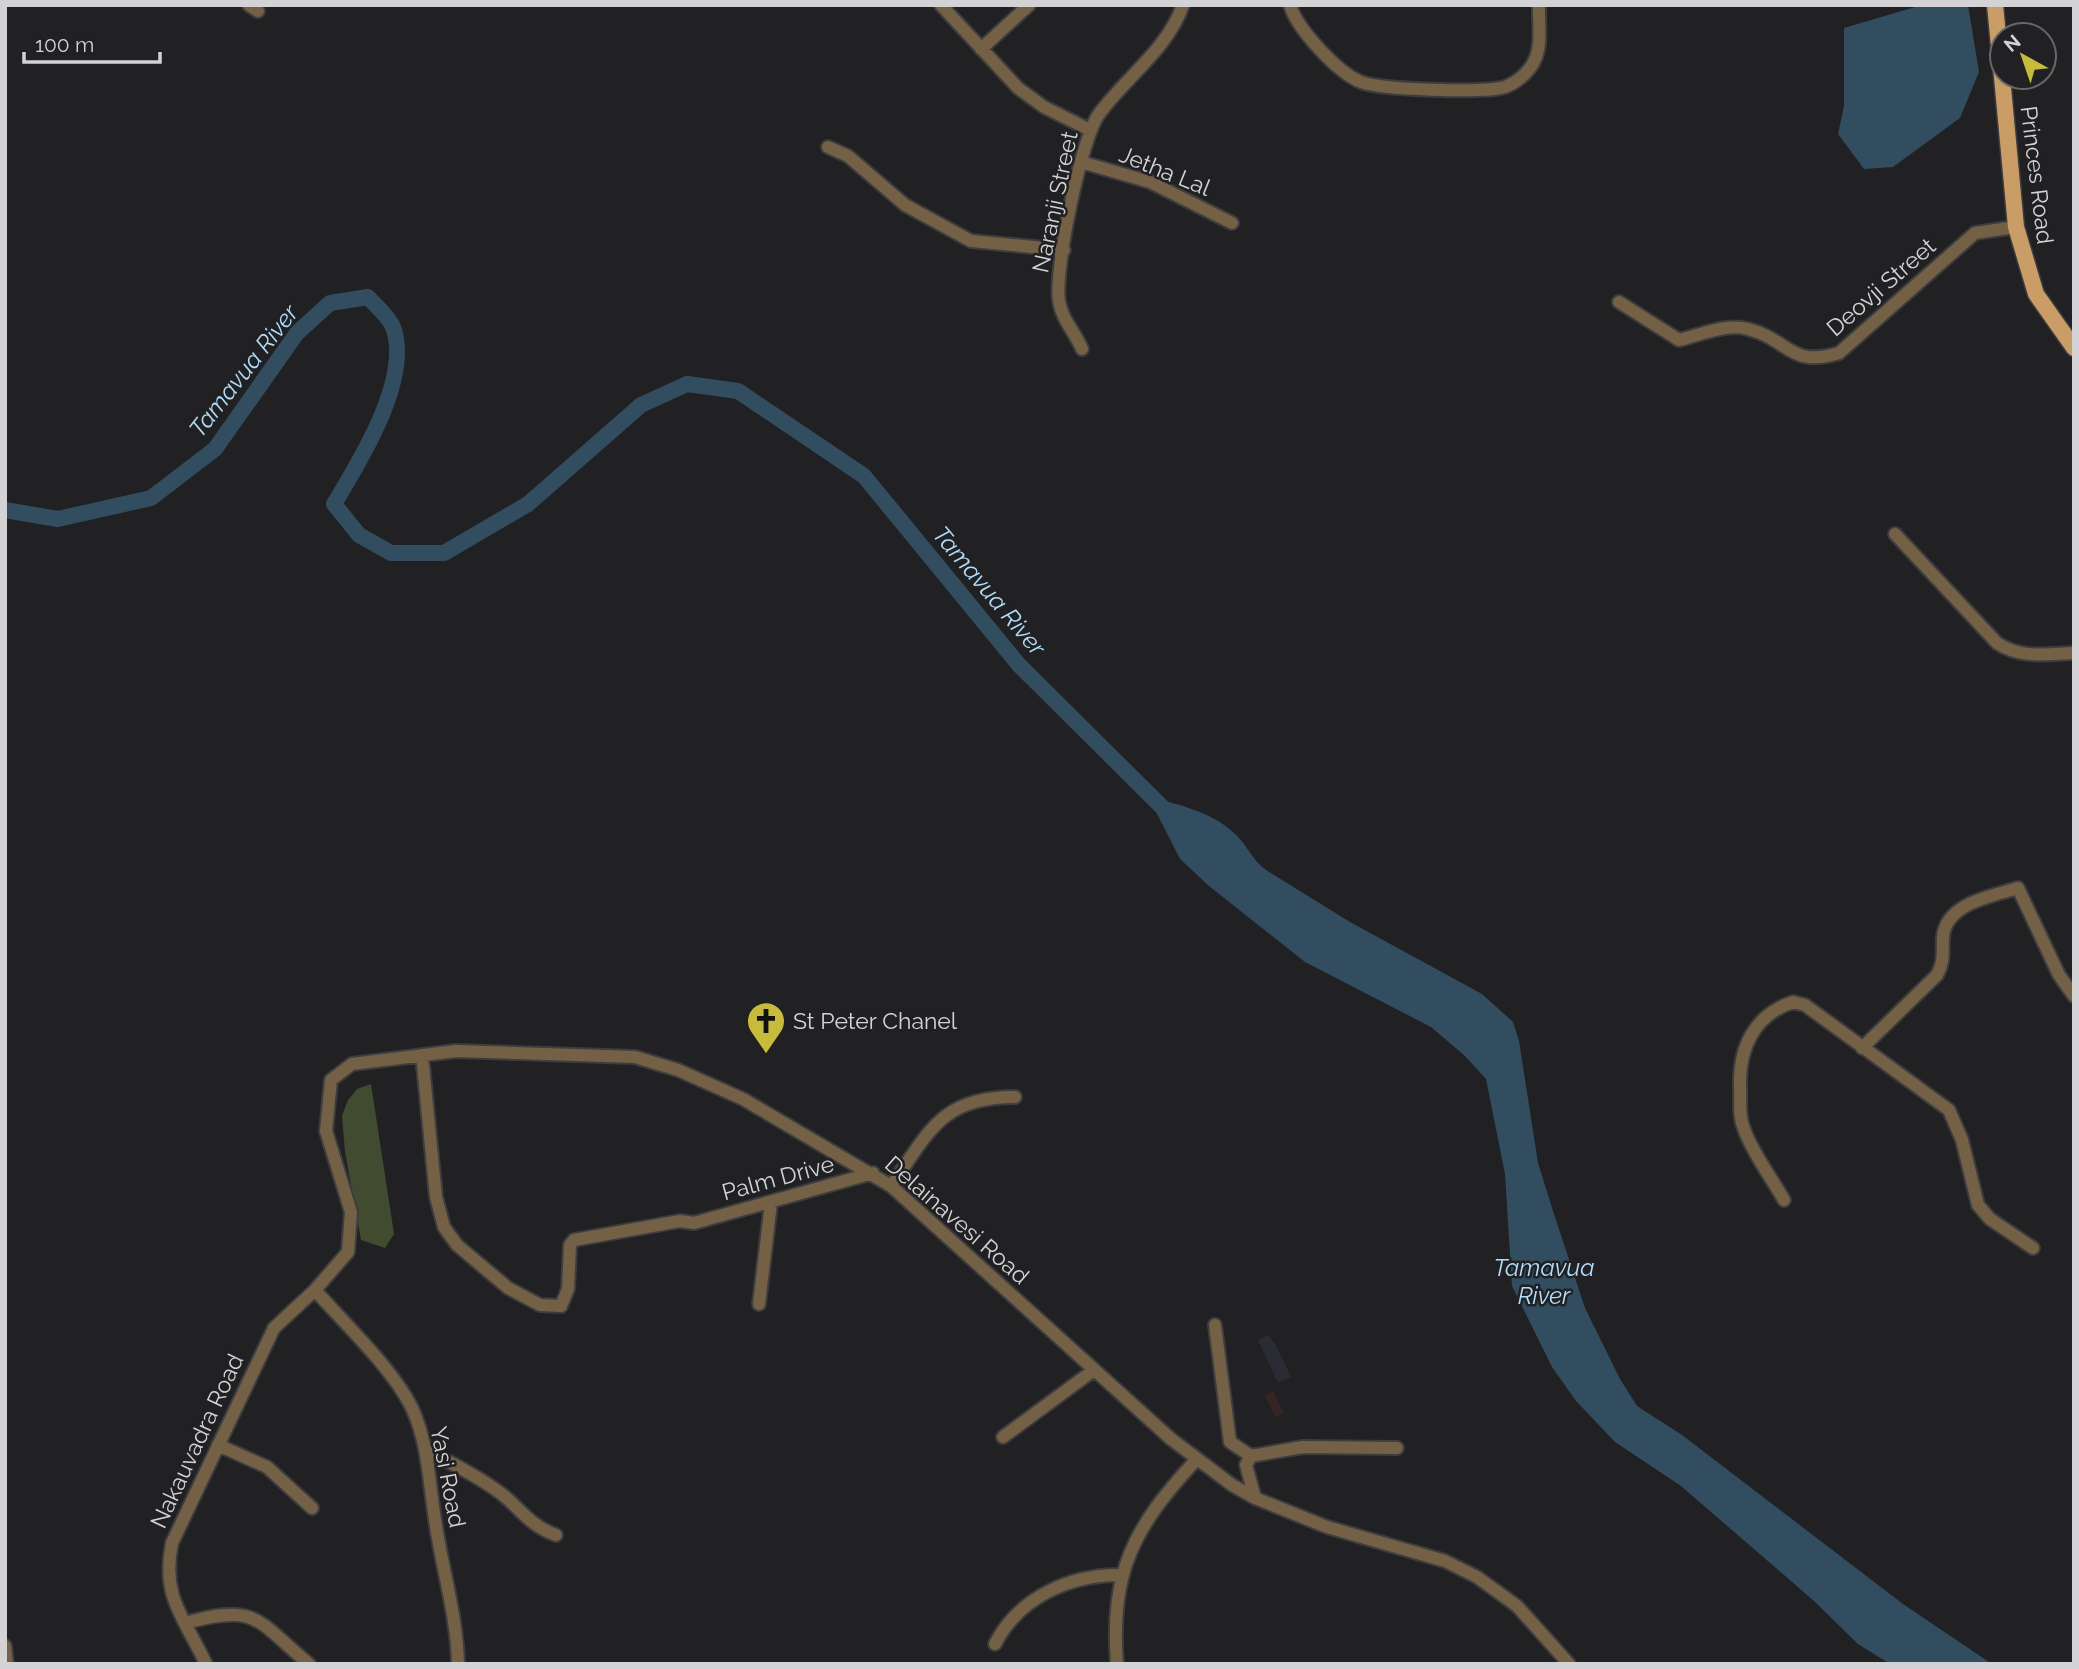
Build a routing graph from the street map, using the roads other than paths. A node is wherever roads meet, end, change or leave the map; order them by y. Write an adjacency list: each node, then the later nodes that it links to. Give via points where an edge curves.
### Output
1 (941, 5): 6 (street)
2 (1030, 5): 6 (street)
3 (1184, 5): 8 (street, Naranji Street, via 1168,35)
4 (1290, 5): 5 (street, via 1303,29 1335,65 1364,84 1485,89 1515,81 1533,63 1540,39)
5 (1539, 5)
6 (981, 49): 8 (street, via 1033,100)
7 (2003, 91): 12 (main road, Princes Road)
8 (1090, 130): 10 (street, Naranji Street)
9 (828, 147): 13 (street, via 848,156 905,205 971,241)
10 (1081, 162): 11 (street, Jetha Lal, via 1150,182); 13 (street, Naranji Street)
11 (1232, 223)
12 (2016, 227): 14 (street, Deovji Street, via 1975,233 1839,353 1828,357 1802,357 1748,329 1718,330 1679,340); 15 (main road, Princes Road, via 2036,294)
13 (1064, 250): 16 (street, Naranji Street, via 1059,301)
14 (1619, 302)
15 (2074, 348)
16 (1082, 349)
17 (1895, 534): 18 (street, via 1997,643 2028,655)
18 (2074, 653)
19 (2074, 996): 20 (street, via 2059,975 2018,888 1972,903 1949,920 1943,940 1944,963 1937,975)
20 (1862, 1048): 25 (street, via 1805,1005 1793,1002 1764,1017 1745,1044 1738,1073 1742,1126); 27 (street, via 1950,1110 1978,1205 1990,1219)
21 (422, 1055): 23 (street, Delainavesi Road, via 456,1051 635,1057 678,1069 743,1099); 26 (street, Palm Drive, via 436,1197 444,1227 457,1245 508,1288 540,1305 561,1306 569,1281 570,1245 575,1240 680,1221 694,1223); 28 (street, Delainavesi Road, via 352,1064 331,1080 326,1130 351,1212 348,1252)
22 (1015, 1097): 24 (street, via 989,1097 958,1106 942,1117)
23 (873, 1173): 24 (street, Delainavesi Road); 26 (street, Palm Drive)
24 (891, 1186): 31 (street, Delainavesi Road)
25 (1784, 1200)
26 (771, 1203): 29 (street)
27 (2034, 1248)
28 (314, 1290): 33 (street, Nakauvadra Road, via 274,1328); 35 (street, Yasi Road, via 393,1378 410,1405)
29 (760, 1304)
30 (1215, 1325): 36 (street, via 1230,1442)
31 (1094, 1370): 32 (street); 37 (street, Delainavesi Road)
32 (1003, 1437)
33 (218, 1445): 39 (street, via 274,1471); 42 (street, Nakauvadra Road, via 170,1555 169,1588)
34 (1397, 1448): 36 (street, via 1303,1447)
35 (425, 1450): 40 (street, via 471,1474 531,1522); 48 (street, Yasi Road, via 456,1627)
36 (1251, 1456): 38 (street, via 1246,1465)
37 (1196, 1460): 38 (street, Delainavesi Road); 41 (street, via 1150,1514)
38 (1255, 1498): 50 (street, Delainavesi Road, via 1328,1527 1445,1561 1477,1577 1517,1606)
39 (312, 1508)
40 (556, 1535)
41 (1122, 1575): 43 (street, via 1088,1576 1055,1588 1011,1621); 49 (street, via 1114,1634)
42 (185, 1623): 46 (street, Nakauvadra Road); 47 (street, via 221,1613 251,1616)
43 (995, 1644)
44 (5, 1646): 45 (street)
45 (8, 1664)
46 (206, 1664)
47 (309, 1664)
48 (458, 1664)
49 (1117, 1664)
50 (1569, 1664)

